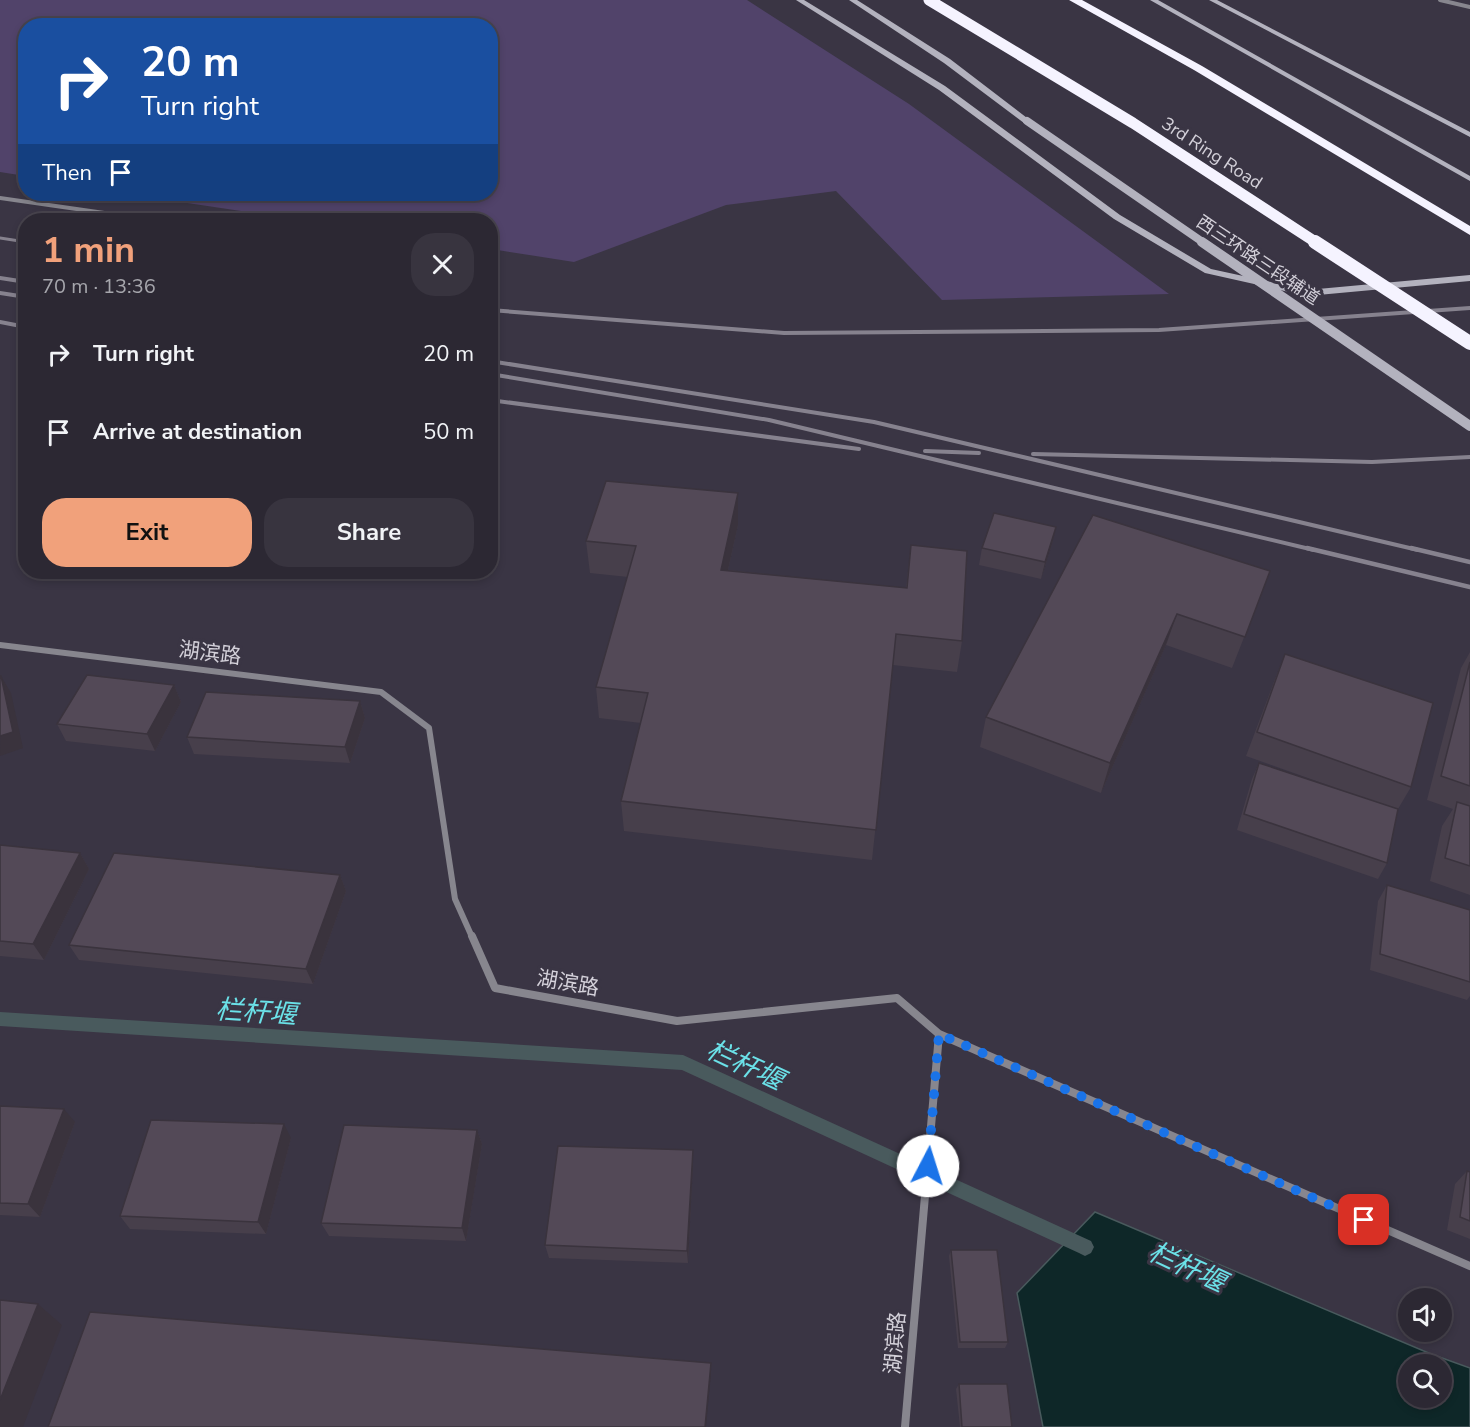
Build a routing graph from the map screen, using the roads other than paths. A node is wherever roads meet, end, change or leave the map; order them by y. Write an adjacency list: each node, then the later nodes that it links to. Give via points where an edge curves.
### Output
1 (799, 0): 16 (main road, via 942,88 1118,217 1208,271 1307,293)
2 (852, 0): 18 (main road, 西三环路三段辅道, bridge, via 947,61 1027,121)
3 (929, 0): 17 (highway, 3rd Ring Road, bridge, via 1133,123)
4 (1074, 0): 15 (highway, via 1198,68)
5 (1153, 0): 10 (main road)
6 (1212, 0): 9 (main road)
7 (1440, 0): 8 (street)
8 (1470, 7)
9 (1470, 135)
10 (1470, 179)
11 (0, 198): 12 (street)
12 (18, 201)
13 (21, 201): 14 (street)
14 (104, 213)
15 (1470, 231)
16 (1470, 278)
17 (1470, 343)
18 (1470, 426)
19 (0, 645): 20 (street, 湖滨路, via 381,692 429,728 455,899 495,988 677,1021 897,998)
20 (939, 1034): 21 (street); 22 (street, 湖滨路)
21 (1470, 1266)
22 (905, 1427)

